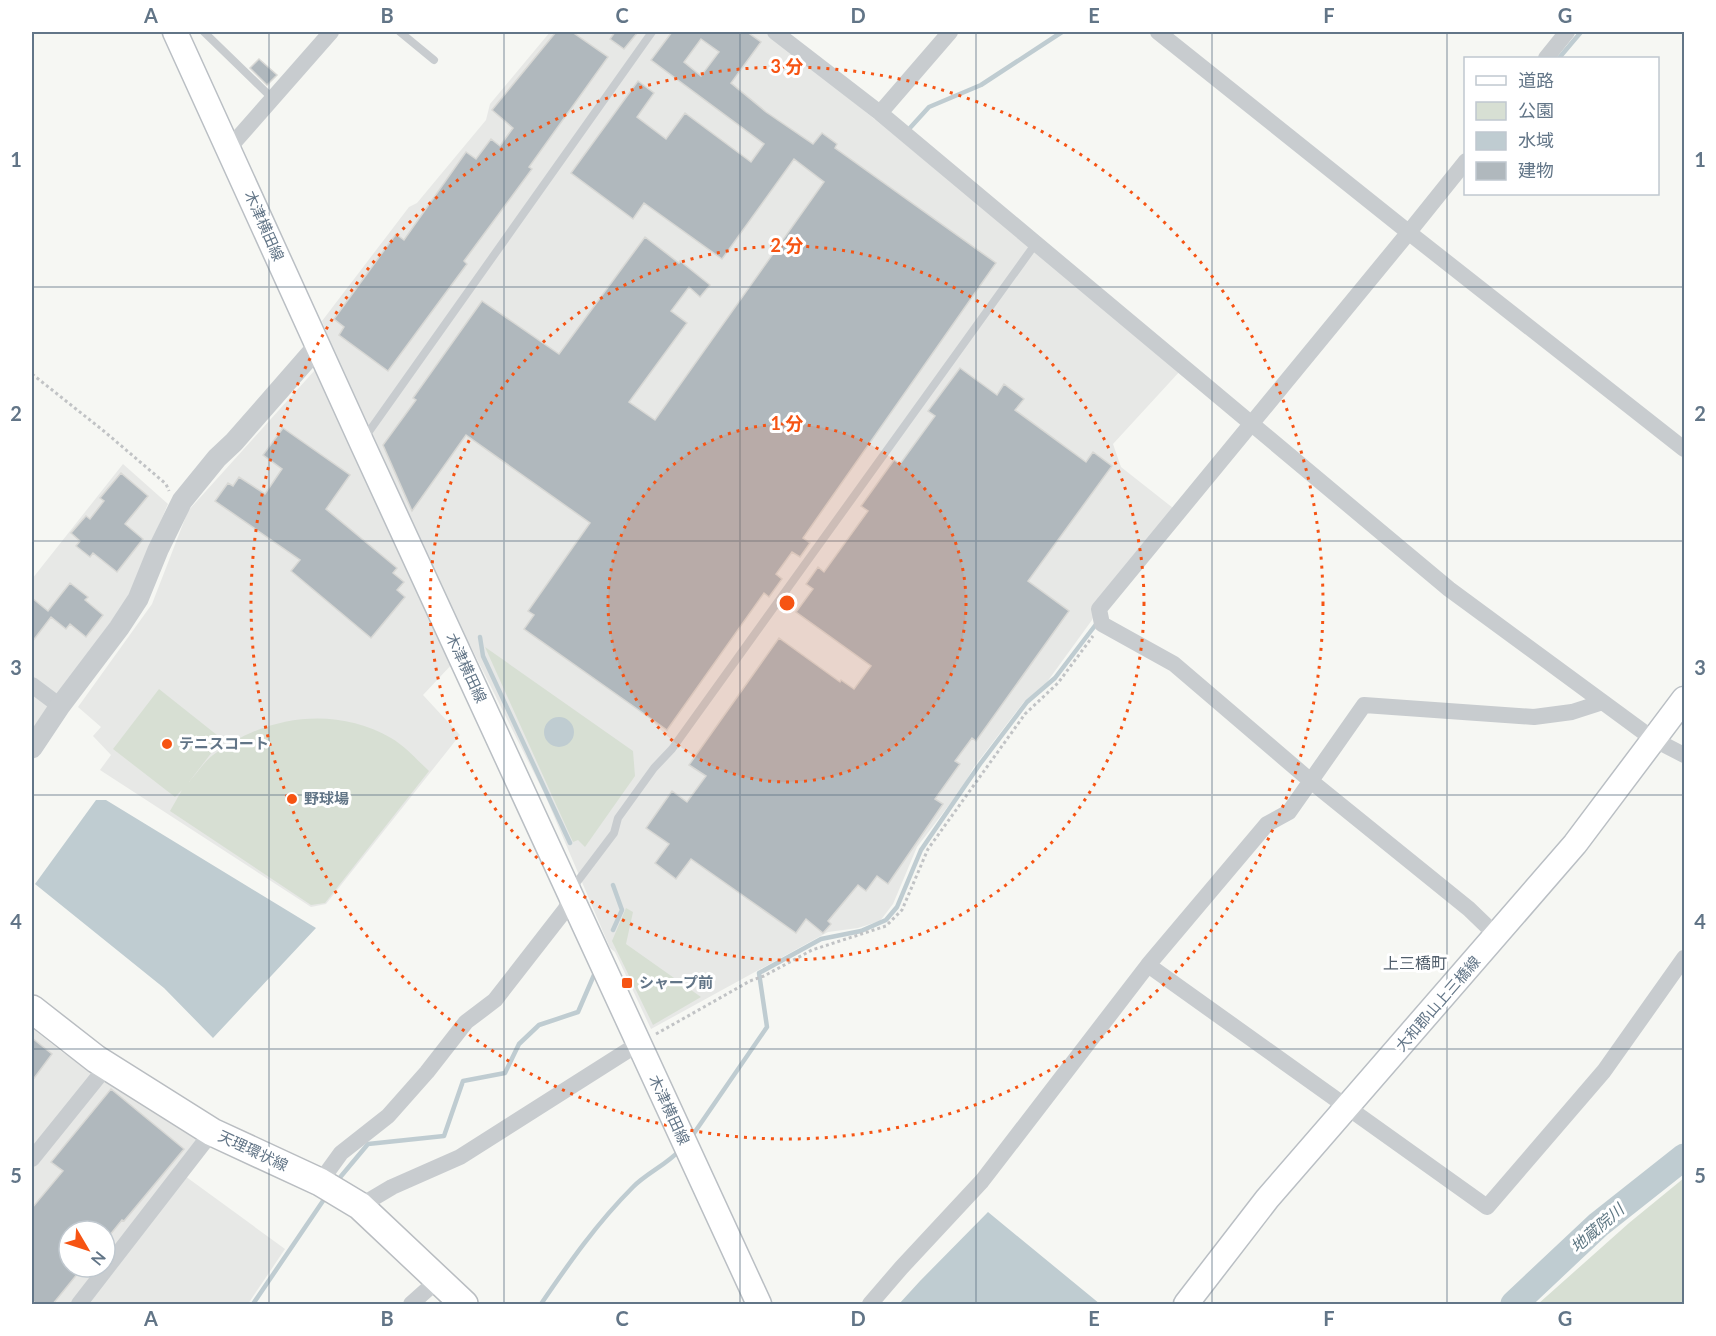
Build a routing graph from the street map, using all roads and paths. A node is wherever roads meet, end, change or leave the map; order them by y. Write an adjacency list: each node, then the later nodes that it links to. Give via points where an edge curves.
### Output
1 (175, 32): 14 (main road, 木津横田線)
2 (204, 32): 12 (lane)
3 (331, 32): 12 (street)
4 (400, 32): 11 (lane)
5 (652, 32): 21 (lane)
6 (775, 32): 13 (street)
7 (950, 32): 13 (street)
8 (1158, 32): 16 (street)
9 (1567, 32): 10 (street)
10 (1547, 57)
11 (434, 60)
12 (272, 98): 14 (street)
13 (880, 113): 17 (street)
14 (229, 148): 18 (main road, 木津横田線)
15 (1464, 164): 16 (street)
16 (1413, 236): 20 (street); 22 (street)
17 (1036, 243): 20 (street); 33 (lane, via 672,749 618,818 614,833 577,882)
18 (318, 346): 21 (main road, 木津横田線); 23 (street, via 217,458)
19 (32, 374): 23 (path, via 166,484)
20 (1251, 423): 24 (street); 27 (street, via 1449,589)
21 (362, 443): 33 (main road, 木津横田線)
22 (1684, 449)
23 (179, 508): 28 (street, via 138,599)
24 (1100, 617): 32 (street, via 1174,664); 38 (path, via 1058,682 1025,714 928,849 902,910 886,926 812,950)
25 (32, 685): 28 (street)
26 (1684, 699): 29 (main road, 大和郡山上三橋線)
27 (1603, 702): 29 (street); 32 (street, via 1572,712 1534,717 1364,705)
28 (60, 706): 30 (street)
29 (1653, 739): 31 (street); 34 (main road, 大和郡山上三橋線, via 1575,844)
30 (32, 747)
31 (1684, 755)
32 (1312, 782): 34 (street); 36 (street, via 1289,812 1267,824)
33 (572, 896): 38 (main road, 木津横田線); 43 (street, via 566,910 495,1000 466,1022 388,1116 341,1153)
34 (1497, 936): 40 (main road, 大和郡山上三橋線)
35 (1684, 958): 40 (street, via 1604,1071 1487,1207)
36 (1148, 965): 40 (street); 50 (street, via 982,1181)
37 (32, 1009): 39 (main road, 天理環状線)
38 (638, 1044): 44 (street, via 460,1157); 49 (main road, 木津横田線)
39 (107, 1066): 41 (main road, 天理環状線); 42 (street)
40 (1347, 1109): 51 (main road, 大和郡山上三橋線, via 1267,1199)
41 (212, 1132): 43 (main road, 天理環状線); 46 (street)
42 (32, 1159)
43 (320, 1182): 44 (main road, 天理環状線)
44 (360, 1206): 45 (main road, 天理環状線)
45 (439, 1279): 47 (street); 48 (main road, 天理環状線)
46 (79, 1305)
47 (411, 1305)
48 (464, 1305)
49 (759, 1305)
50 (870, 1305)
51 (1186, 1305)

